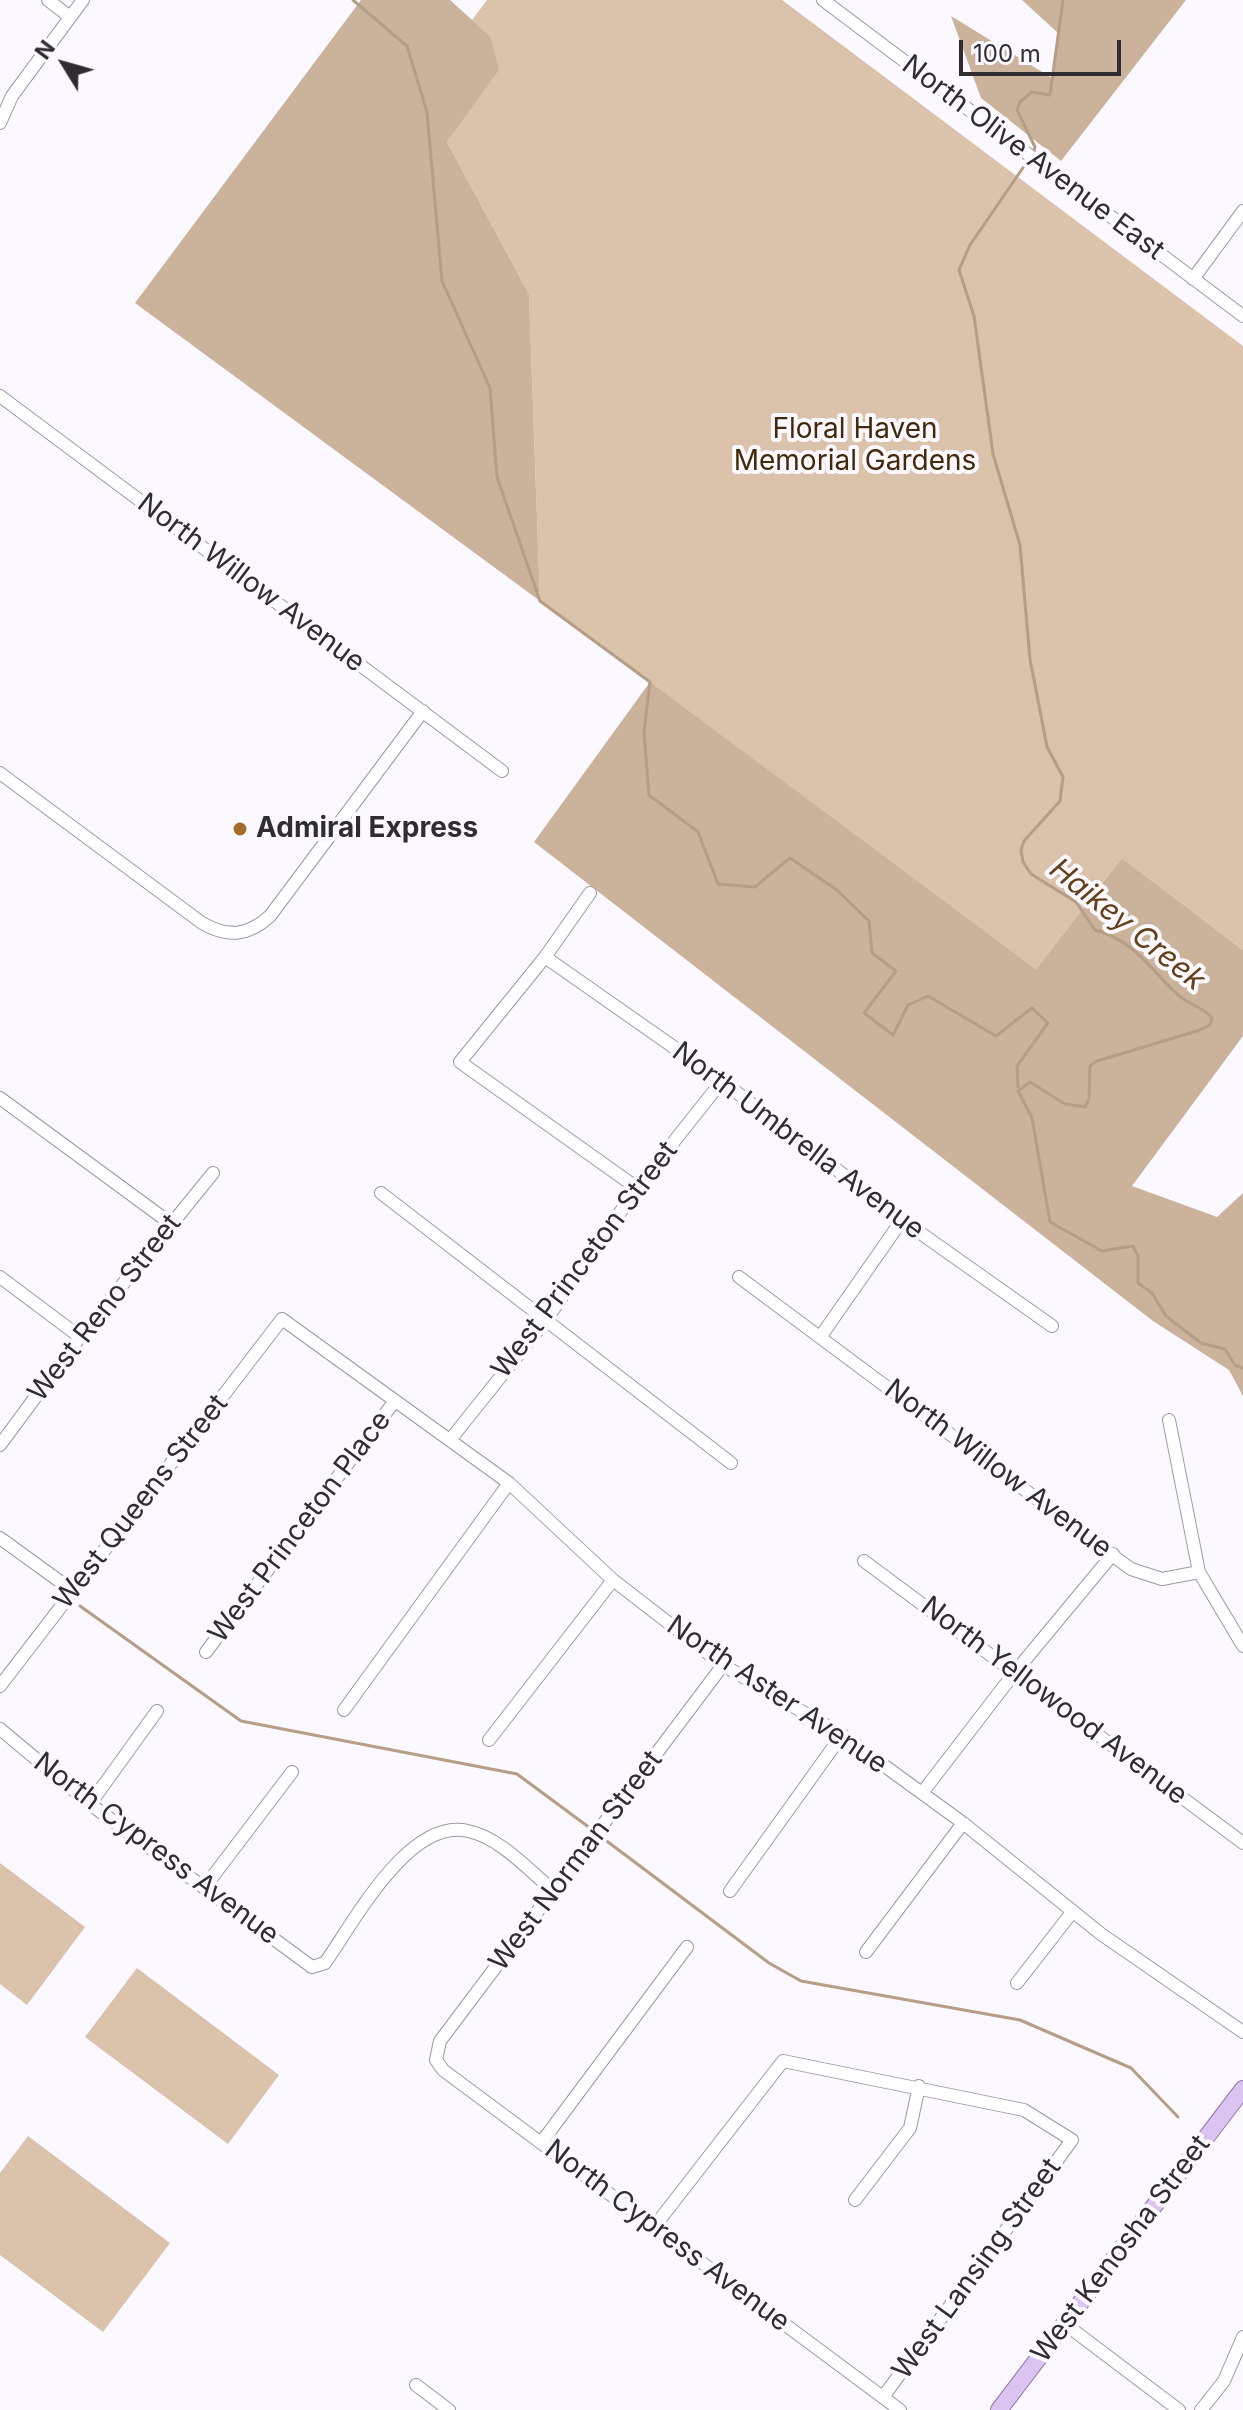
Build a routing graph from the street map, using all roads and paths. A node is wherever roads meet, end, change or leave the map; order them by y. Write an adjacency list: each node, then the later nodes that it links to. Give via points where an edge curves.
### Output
1 (48, 0): 4 (street)
2 (83, 0): 4 (street)
3 (823, 0): 7 (street, North Olive Avenue East)
4 (70, 17): 5 (street, via 12,96)
5 (0, 123)
6 (1243, 211): 7 (street)
7 (1193, 279): 8 (street, North Olive Avenue East)
8 (1243, 316)
9 (0, 396): 10 (street, North Willow Avenue)
10 (423, 711): 11 (street, North Willow Avenue); 12 (street, via 270,916 259,927 238,934 215,931)
11 (502, 771)
12 (0, 773)
13 (590, 893): 14 (street)
14 (545, 957): 15 (street, North Umbrella Avenue); 18 (street, via 460,1062)
15 (722, 1081): 18 (street, West Princeton Street); 20 (street, North Umbrella Avenue)
16 (0, 1098): 21 (street)
17 (213, 1173): 21 (street, West Reno Street)
18 (637, 1188): 25 (street, West Princeton Street)
19 (381, 1193): 25 (street)
20 (902, 1220): 26 (street, North Umbrella Avenue); 27 (street)
21 (170, 1223): 28 (street, West Reno Street)
22 (0, 1277): 28 (street)
23 (739, 1277): 27 (street, North Willow Avenue)
24 (282, 1319): 29 (street, North Aster Avenue); 40 (street, West Queens Street)
25 (546, 1320): 31 (street, West Princeton Street); 33 (street)
26 (1052, 1326)
27 (821, 1336): 36 (street, North Willow Avenue)
28 (80, 1337): 32 (street, West Reno Street)
29 (394, 1402): 31 (street, North Aster Avenue); 42 (street, West Princeton Place)
30 (1169, 1420): 38 (street)
31 (450, 1440): 34 (street, North Aster Avenue)
32 (0, 1445)
33 (731, 1463)
34 (509, 1483): 39 (street, North Aster Avenue); 46 (street)
35 (0, 1538): 40 (street)
36 (1113, 1554): 38 (street, North Willow Avenue, via 1162,1579); 44 (street)
37 (864, 1561): 44 (street, North Yellowood Avenue)
38 (1199, 1572): 41 (street)
39 (613, 1580): 43 (street, North Aster Avenue); 50 (street)
40 (73, 1591): 45 (street, West Queens Street)
41 (1243, 1646)
42 (206, 1652)
43 (723, 1665): 49 (street, North Aster Avenue); 57 (street, West Norman Street)
44 (1015, 1672): 52 (street); 55 (street, North Yellowood Avenue)
45 (0, 1686)
46 (344, 1710)
47 (157, 1711): 53 (street)
48 (0, 1729): 53 (street, North Cypress Avenue)
49 (842, 1735): 52 (street, North Aster Avenue); 58 (street)
50 (489, 1740)
51 (292, 1772): 56 (street)
52 (922, 1793): 54 (street, North Aster Avenue)
53 (90, 1804): 56 (street, North Cypress Avenue)
54 (963, 1823): 59 (street, North Aster Avenue); 61 (street)
55 (1243, 1843)
56 (204, 1888): 57 (street, North Cypress Avenue, via 312,1967 325,1963 397,1862 419,1841 467,1830 497,1844)
57 (554, 1891): 64 (street, West Norman Street, via 440,2041)
58 (730, 1891)
59 (1073, 1911): 62 (street); 63 (street, North Aster Avenue)
60 (687, 1947): 67 (street)
61 (866, 1952)
62 (1017, 1983)
63 (1243, 2032)
64 (436, 2060): 67 (street, North Cypress Avenue)
65 (919, 2086): 68 (street, via 910,2128); 69 (street, via 783,2061); 73 (street, West Lansing Street, via 1024,2110 1072,2140)
66 (1243, 2089): 70 (main road, West Kenosha Street)
67 (541, 2143): 69 (street, North Cypress Avenue)
68 (855, 2200)
69 (654, 2227): 73 (street, North Cypress Avenue)
70 (1065, 2324): 76 (main road, West Kenosha Street); 77 (street)
71 (1243, 2337): 78 (street, via 1224,2381)
72 (416, 2385): 74 (street)
73 (883, 2397): 75 (street, North Cypress Avenue)
74 (449, 2410)
75 (900, 2410)
76 (999, 2410)
77 (1179, 2410)
78 (1201, 2410)

